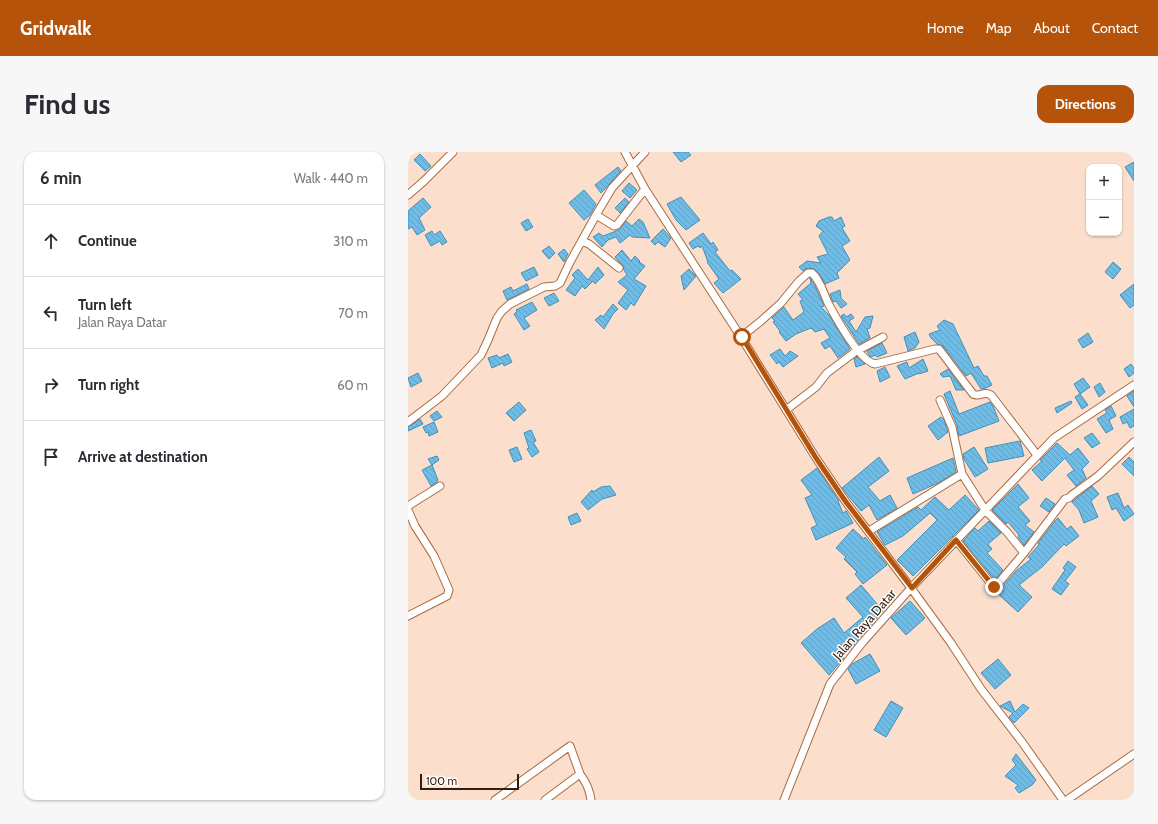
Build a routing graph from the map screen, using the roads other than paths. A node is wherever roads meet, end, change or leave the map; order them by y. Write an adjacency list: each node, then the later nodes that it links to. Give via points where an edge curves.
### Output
1 (453, 152): 6 (street)
2 (625, 152): 4 (street)
3 (645, 152): 4 (street)
4 (632, 165): 5 (street); 7 (street, via 612,188)
5 (645, 189): 7 (street, via 617,226); 10 (street)
6 (408, 194)
7 (596, 215): 8 (street)
8 (582, 241): 9 (street); 16 (street, via 558,285 544,287 510,304 502,311 496,318 481,355 442,396)
9 (619, 268)
10 (742, 337): 12 (street, via 781,303 810,272 817,278 829,304); 15 (street)
11 (883, 337): 12 (street)
12 (857, 350): 15 (street); 18 (street, via 869,363 875,364 939,349 973,394 991,395)
13 (1134, 385): 18 (street, Jalan Raya Datar, via 1054,438)
14 (940, 400): 19 (street, via 952,427)
15 (786, 410): 24 (street)
16 (408, 422)
17 (1134, 442): 26 (street, via 1098,476 1065,499)
18 (1037, 455): 23 (street, Jalan Raya Datar)
19 (962, 474): 23 (street); 24 (street)
20 (440, 486): 21 (street)
21 (408, 506)
22 (408, 510): 28 (street, via 434,556 449,590 447,596)
23 (985, 510): 25 (street, Jalan Raya Datar); 26 (street)
24 (868, 531): 27 (street)
25 (956, 540): 26 (street, via 994,587); 27 (street, Jalan Raya Datar)
26 (1024, 553)
27 (912, 588): 34 (street, Jalan Raya Datar, via 862,643 830,684); 35 (street, via 981,689)
28 (408, 616)
29 (1134, 754): 36 (street)
30 (580, 774): 31 (street, via 570,746); 32 (street); 33 (street)
31 (495, 800)
32 (545, 800)
33 (591, 800)
34 (784, 800)
35 (1063, 800)
36 (1067, 800)

